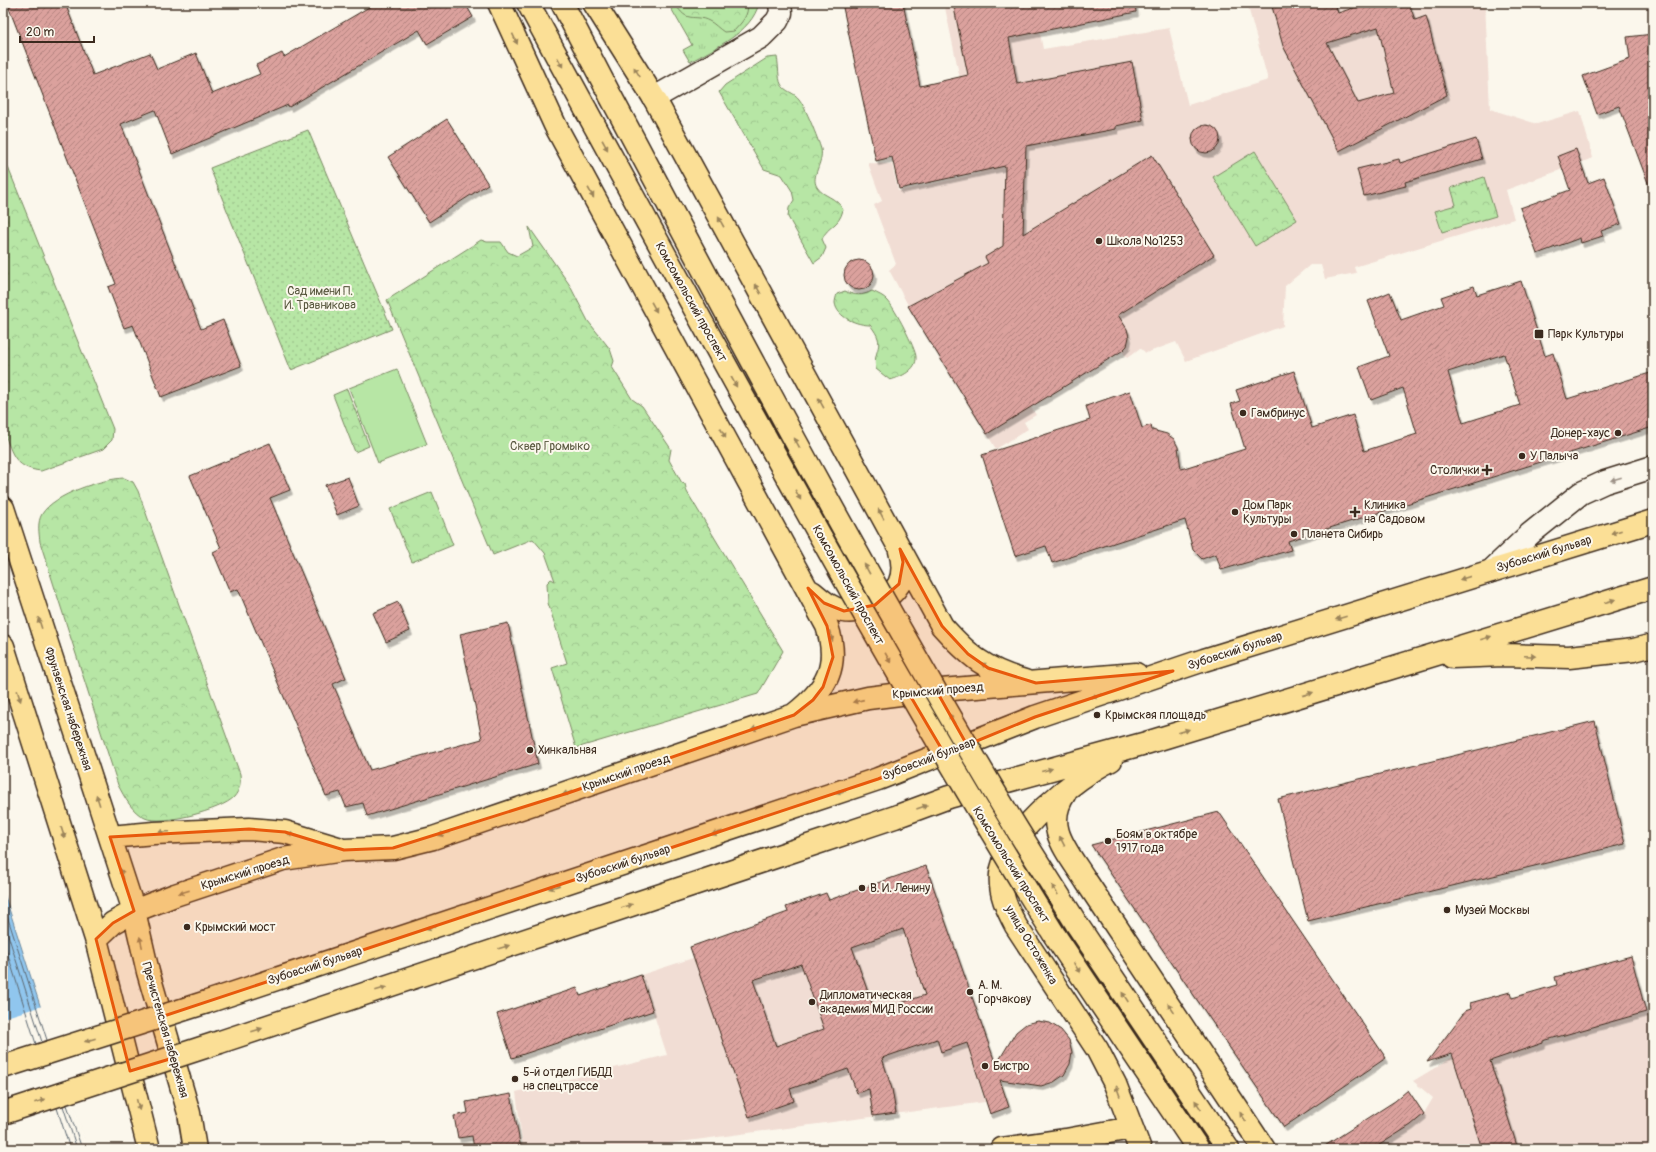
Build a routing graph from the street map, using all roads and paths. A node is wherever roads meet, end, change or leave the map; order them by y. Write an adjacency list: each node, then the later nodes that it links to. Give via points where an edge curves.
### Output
1 (499, 3): 12 (main road, one-way to 12, via 555,125)
2 (528, 3): 33 (main road, Комсомольский проспект, one-way to 33, bridge, via 888,658 984,822 1055,936)
3 (562, 3): 34 (main road, Комсомольский проспект, one-way to 3, bridge, via 1135,1013 1003,807 762,380)
4 (594, 3): 6 (main road, one-way to 4)
5 (780, 3): 6 (street, via 781,13 778,21 761,37)
6 (654, 98): 10 (main road, one-way to 6)
7 (1653, 467): 11 (street, one-way to 11, via 1605,482 1581,493 1530,534)
8 (3, 508): 22 (main road, Фрунзенская набережная, one-way to 8)
9 (1653, 521): 11 (main road, Зубовский бульвар, one-way to 11)
10 (900, 549): 12 (main road, via 902,568 899,584 889,596 875,605 859,611 844,611 824,603); 18 (main road, one-way to 10, via 988,668 968,654 942,626)
11 (1491, 571): 17 (main road, Зубовский бульвар, one-way to 17)
12 (808, 588): 19 (main road, one-way to 19, via 828,626 833,657 830,673 822,687 813,700)
13 (1653, 588): 16 (main road, one-way to 13)
14 (1653, 645): 16 (main road, one-way to 14, via 1504,655 1569,657 1634,650)
15 (3, 646): 25 (main road, one-way to 25)
16 (1421, 658): 20 (main road, one-way to 16)
17 (1173, 671): 18 (main road, Крымский проезд); 26 (main road, Зубовский бульвар, one-way to 26, bridge, via 1035,717 878,779 207,1002)
18 (1036, 683): 19 (main road, Крымский проезд, one-way to 19, via 868,698)
19 (794, 715): 23 (main road, Крымский проезд, one-way to 23, via 433,838 393,848)
20 (1146, 742): 21 (main road, улица Остоженка, via 1105,763); 27 (main road, one-way to 20, bridge, via 896,817 949,797)
21 (1074, 783): 28 (main road, улица Остоженка, one-way to 21, via 1115,1084 1097,1049 1016,926 1002,894 1003,866 1016,839 1040,812); 35 (main road, one-way to 21, via 1061,841 1056,827 1057,806)
22 (110, 837): 23 (main road, one-way to 22, via 285,832 249,829 154,832); 24 (main road, Фрунзенская набережная, one-way to 22)
23 (344, 850): 24 (main road, Крымский проезд, one-way to 24, via 283,859)
24 (134, 911): 25 (main road, Крымский проезд, via 113,923); 30 (main road, Пречистенская набережная, one-way to 24, via 189,1113 148,972)
25 (96, 939): 29 (main road, one-way to 29)
26 (3, 1067)
27 (3, 1113)
28 (1131, 1128): 31 (main road); 32 (main road, улица Остоженка)
29 (149, 1149)
30 (195, 1149)
31 (1002, 1149)
32 (1140, 1149)
33 (1198, 1149)
34 (1228, 1149)
35 (1264, 1149)

